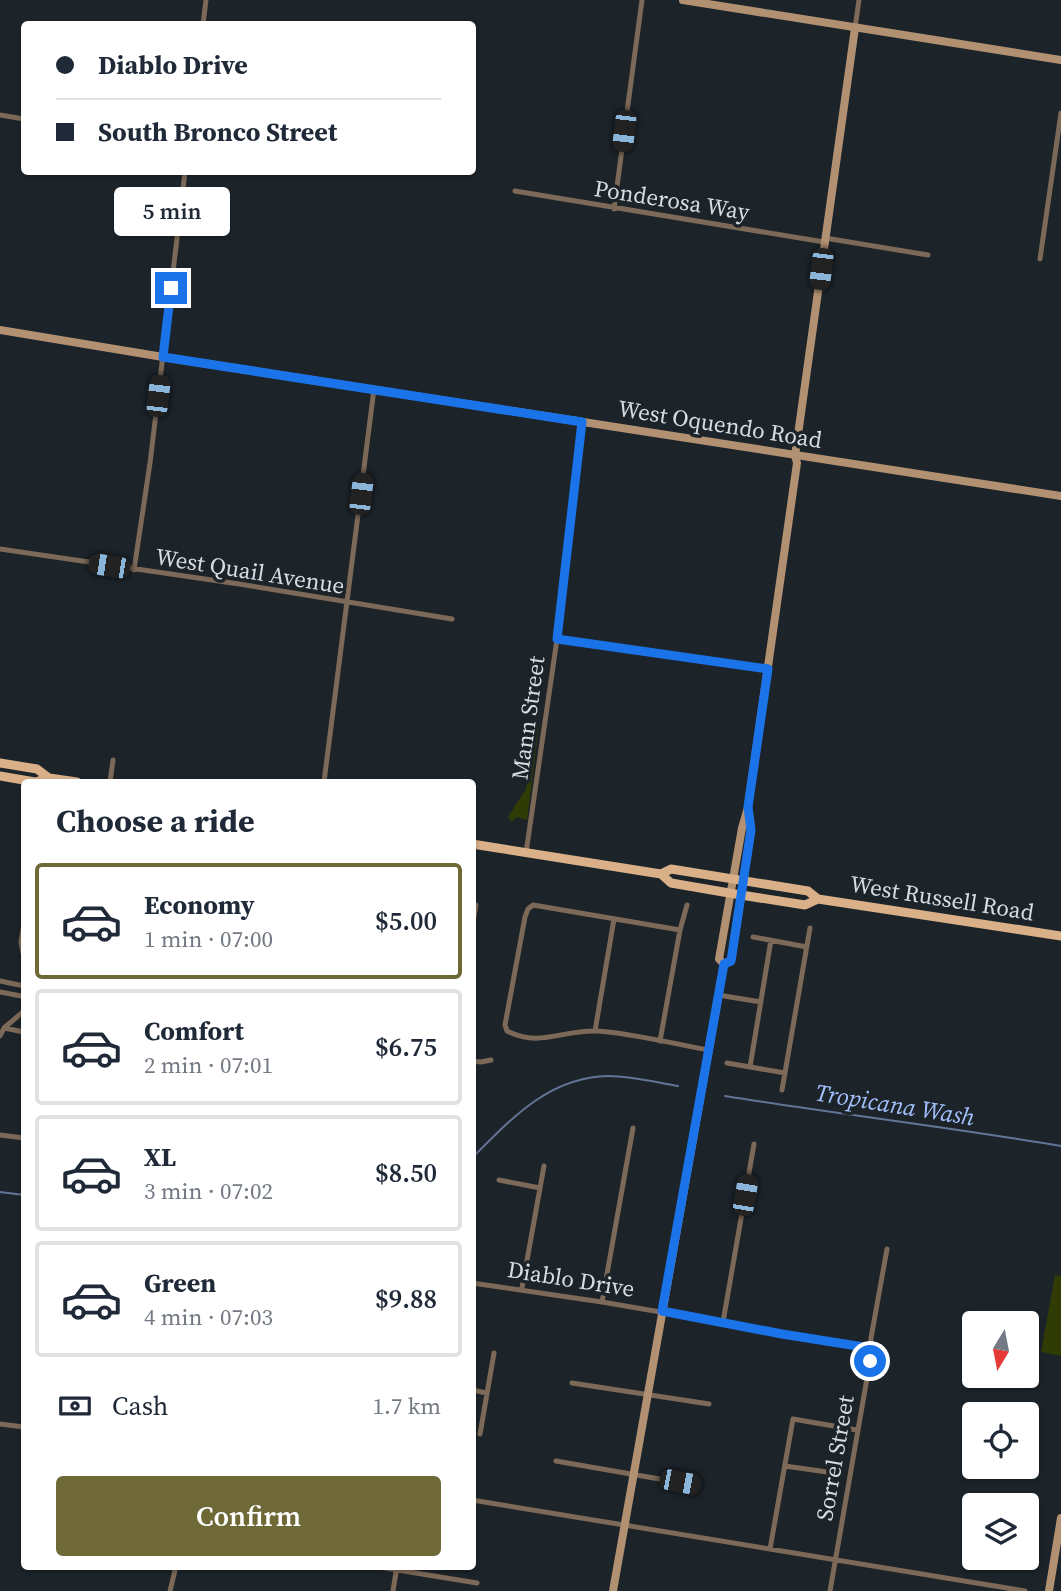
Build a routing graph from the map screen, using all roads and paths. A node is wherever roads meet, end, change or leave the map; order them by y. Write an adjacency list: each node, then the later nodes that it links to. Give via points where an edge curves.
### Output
1 (206, 0): 5 (street)
2 (642, 0): 13 (street)
3 (683, 0): 6 (street)
4 (859, 0): 6 (street)
5 (203, 21)
6 (855, 27): 7 (street); 14 (street)
7 (1061, 60)
8 (1061, 113): 16 (street)
9 (0, 115): 10 (street)
10 (21, 118)
11 (185, 175): 18 (street)
12 (515, 191): 13 (street, Ponderosa Way)
13 (614, 209): 14 (street, Ponderosa Way)
14 (825, 240): 15 (street, Ponderosa Way); 21 (street)
15 (928, 255)
16 (1040, 259)
17 (0, 330): 18 (street, West Oquendo Road)
18 (163, 357): 19 (street, West Oquendo Road); 24 (street)
19 (374, 389): 20 (street, West Oquendo Road); 25 (street)
20 (582, 422): 21 (street, West Oquendo Road); 27 (street, Mann Street)
21 (795, 456): 22 (street, West Oquendo Road); 28 (street)
22 (1061, 496)
23 (0, 549): 24 (street, West Quail Avenue)
24 (134, 570): 25 (street, West Quail Avenue)
25 (346, 604): 26 (street, West Quail Avenue); 36 (street)
26 (452, 619)
27 (557, 639): 28 (street); 39 (street, Mann Street)
28 (768, 669): 41 (street, via 748,807 751,830)
29 (113, 760): 35 (street)
30 (0, 763): 32 (main road, via 37,769)
31 (0, 776): 37 (main road)
32 (49, 778): 33 (main road); 34 (main road)
33 (46, 779)
34 (56, 779)
35 (110, 779)
36 (324, 779)
37 (21, 780)
38 (476, 845): 39 (main road, West Russell Road)
39 (526, 853): 40 (main road, West Russell Road)
40 (661, 874): 41 (main road, West Russell Road, via 671,869); 42 (main road, West Russell Road, via 671,883)
41 (738, 879): 42 (street); 43 (main road, West Russell Road, via 808,891)
42 (736, 894): 43 (main road, West Russell Road, via 805,905); 56 (street, via 719,959 724,964)
43 (818, 899): 48 (main road, West Russell Road)
44 (687, 905): 47 (street)
45 (614, 919): 47 (street); 61 (street); 61 (street, via 533,905 528,909 505,1025 517,1036 550,1039)
46 (810, 928): 51 (street)
47 (680, 930): 63 (street)
48 (1061, 936)
49 (753, 937): 50 (street)
50 (771, 940): 51 (street); 57 (street)
51 (807, 947): 69 (street)
52 (0, 981): 53 (street)
53 (21, 985)
54 (0, 992): 55 (street)
55 (21, 994)
56 (718, 995): 57 (street); 64 (street)
57 (761, 1002): 68 (street)
58 (21, 1014): 59 (street)
59 (4, 1028): 60 (street); 62 (street)
60 (21, 1031)
61 (596, 1031): 63 (street)
62 (0, 1036)
63 (660, 1041): 64 (street)
64 (709, 1050): 82 (street)
65 (491, 1059): 66 (street)
66 (476, 1061)
67 (727, 1063): 68 (street)
68 (750, 1067): 69 (street)
69 (785, 1073): 70 (street)
70 (782, 1090)
71 (633, 1128): 81 (street)
72 (0, 1135): 73 (street)
73 (21, 1138)
74 (754, 1144): 83 (street)
75 (544, 1166): 77 (street)
76 (499, 1180): 77 (street)
77 (541, 1188): 80 (street)
78 (887, 1249): 84 (street, Sorrel Street)
79 (476, 1283): 80 (street, Diablo Drive)
80 (522, 1288): 81 (street, Diablo Drive)
81 (602, 1302): 82 (street, Diablo Drive)
82 (662, 1311): 83 (street, Diablo Drive); 89 (street)
83 (723, 1322): 84 (street, Diablo Drive)
84 (870, 1348): 93 (street, Sorrel Street)
85 (494, 1353): 88 (street)
86 (572, 1383): 89 (street)
87 (476, 1391): 88 (street)
88 (487, 1393): 94 (street)
89 (648, 1395): 90 (street); 98 (street)
90 (709, 1404)
91 (0, 1424): 92 (street)
92 (21, 1427)
93 (858, 1430): 96 (street, via 793,1419); 104 (street, Sorrel Street)
94 (480, 1434)
95 (556, 1461): 98 (street)
96 (785, 1466): 97 (street); 103 (street)
97 (827, 1472)
98 (634, 1474): 99 (street); 102 (street)
99 (694, 1485)
100 (476, 1501): 102 (street)
101 (1061, 1518): 114 (street)
102 (625, 1525): 103 (street); 111 (street)
103 (770, 1549): 104 (street)
104 (835, 1560): 112 (street, Sorrel Street); 113 (street)
105 (175, 1570): 109 (street)
106 (397, 1570): 110 (street)
107 (408, 1570): 108 (street)
108 (477, 1583)
109 (170, 1591)
110 (393, 1591)
111 (613, 1591)
112 (830, 1591)
113 (1025, 1591)
114 (1049, 1591)

